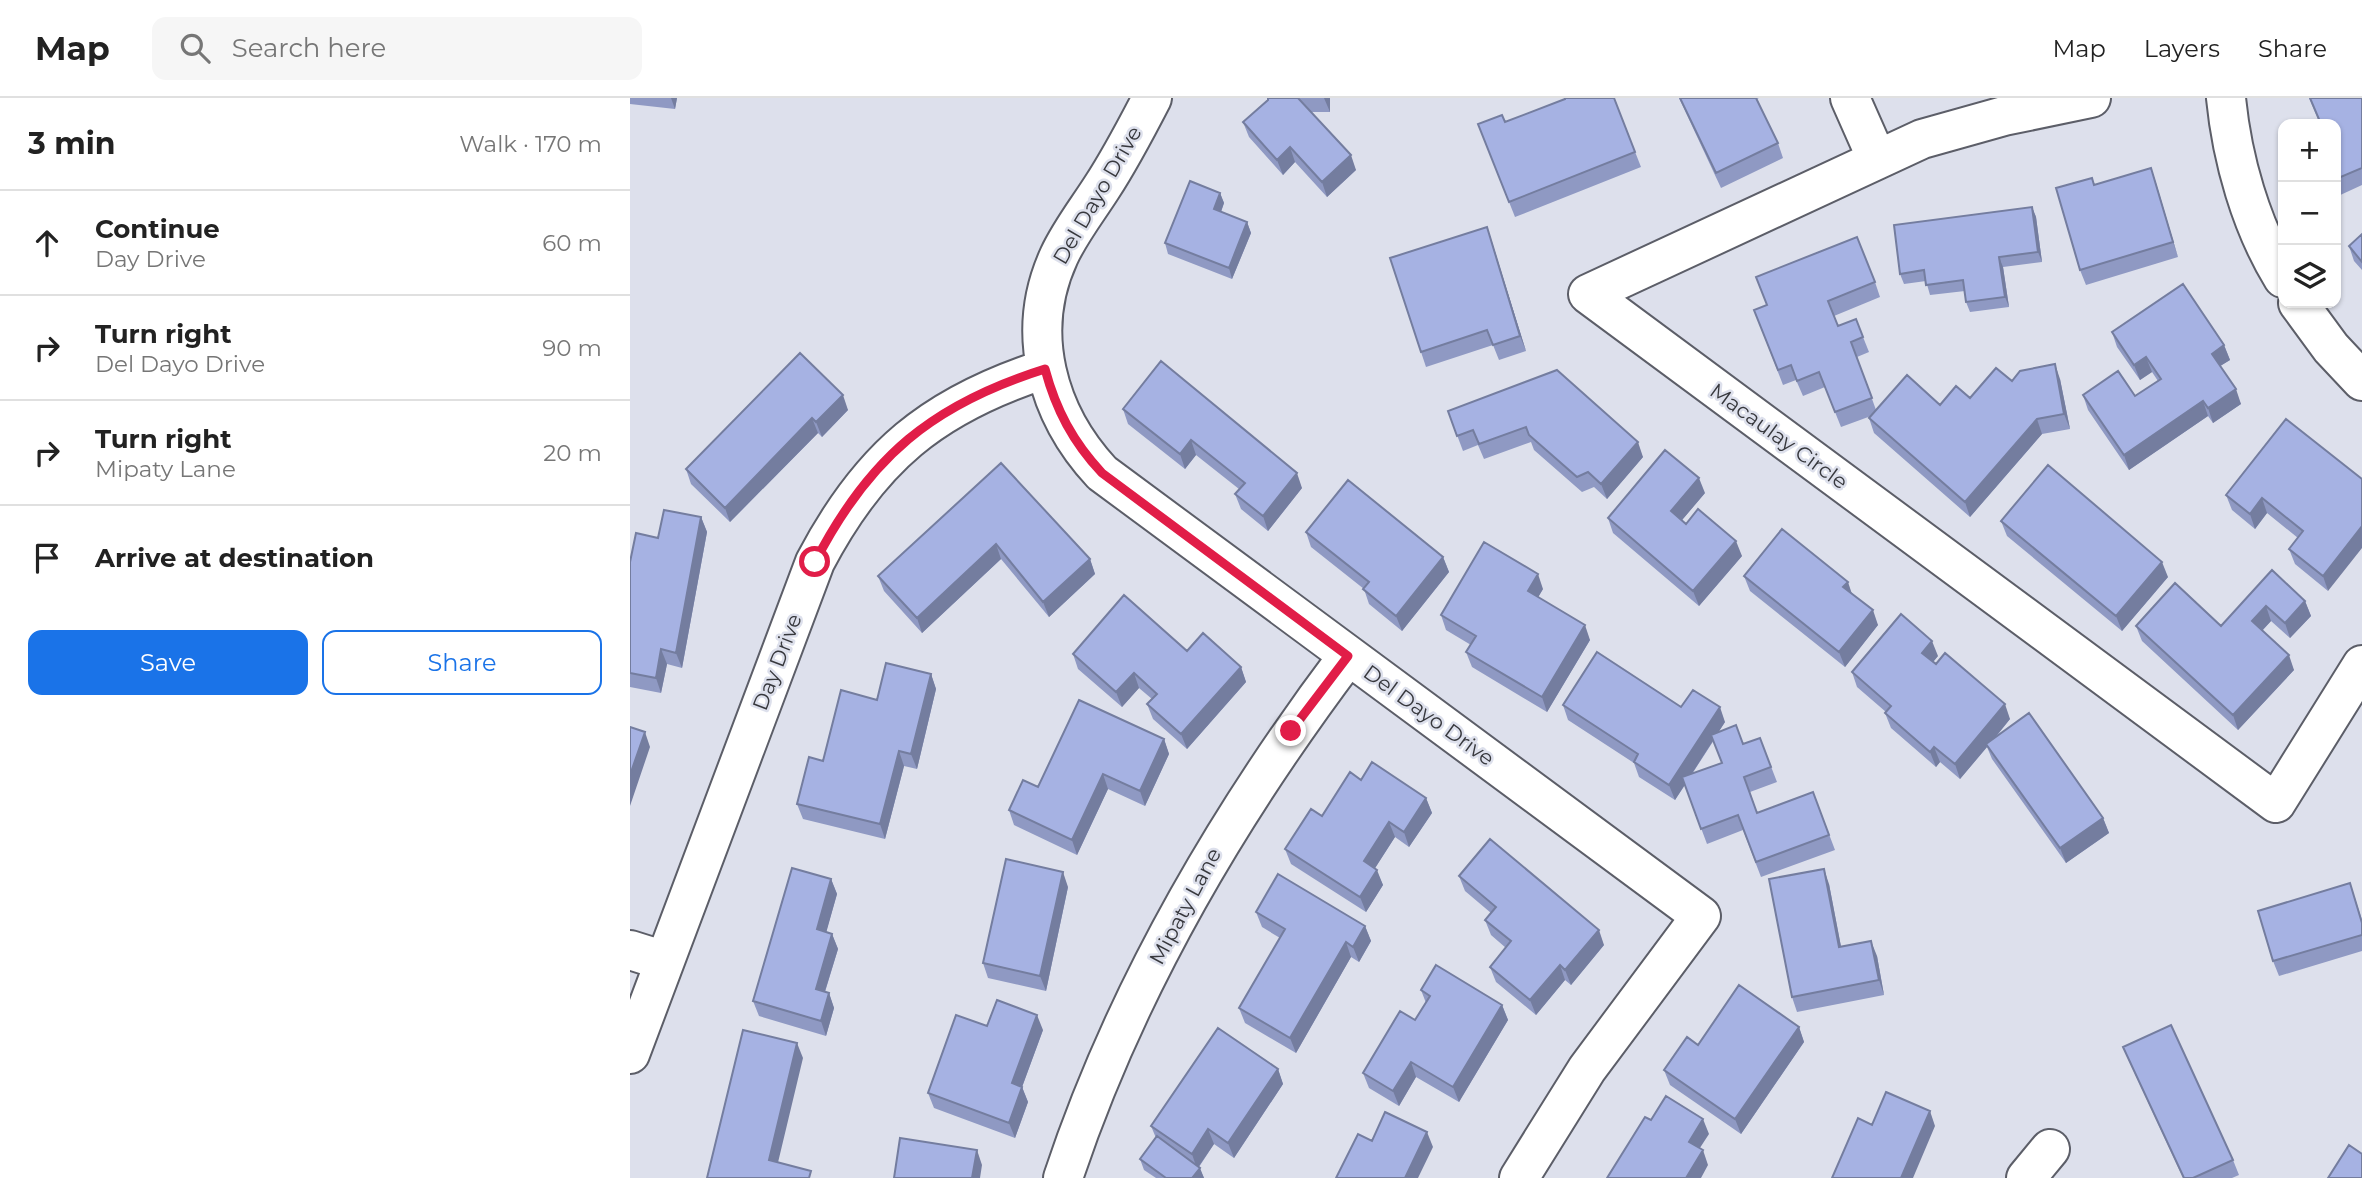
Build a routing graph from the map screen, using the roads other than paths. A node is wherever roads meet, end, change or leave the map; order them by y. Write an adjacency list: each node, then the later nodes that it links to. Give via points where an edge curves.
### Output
1 (1152, 98): 8 (street, Del Dayo Drive, via 1056,264 1043,321)
2 (1850, 98): 5 (street)
3 (2091, 98): 5 (street, Macaulay Circle, via 1922,139)
4 (2226, 98): 6 (street, via 2235,156 2249,202)
5 (1877, 159): 11 (street, Macaulay Circle, via 1588,294 2276,803)
6 (2278, 267)
7 (2302, 308): 9 (street)
8 (1045, 369): 10 (street, Del Dayo Drive, via 1061,417 1102,473); 12 (street, Day Drive, via 967,399 917,431 881,463 837,519)
9 (2362, 381)
10 (1348, 656): 15 (street, Mipaty Lane, via 1284,742 1176,918 1120,1030); 16 (street, Del Dayo Drive, via 1701,916 1587,1069)
11 (2362, 665)
12 (648, 955): 13 (street, Day Drive)
13 (630, 1054)
14 (2050, 1149): 17 (street)
15 (1062, 1178)
16 (1519, 1178)
17 (2026, 1178)

